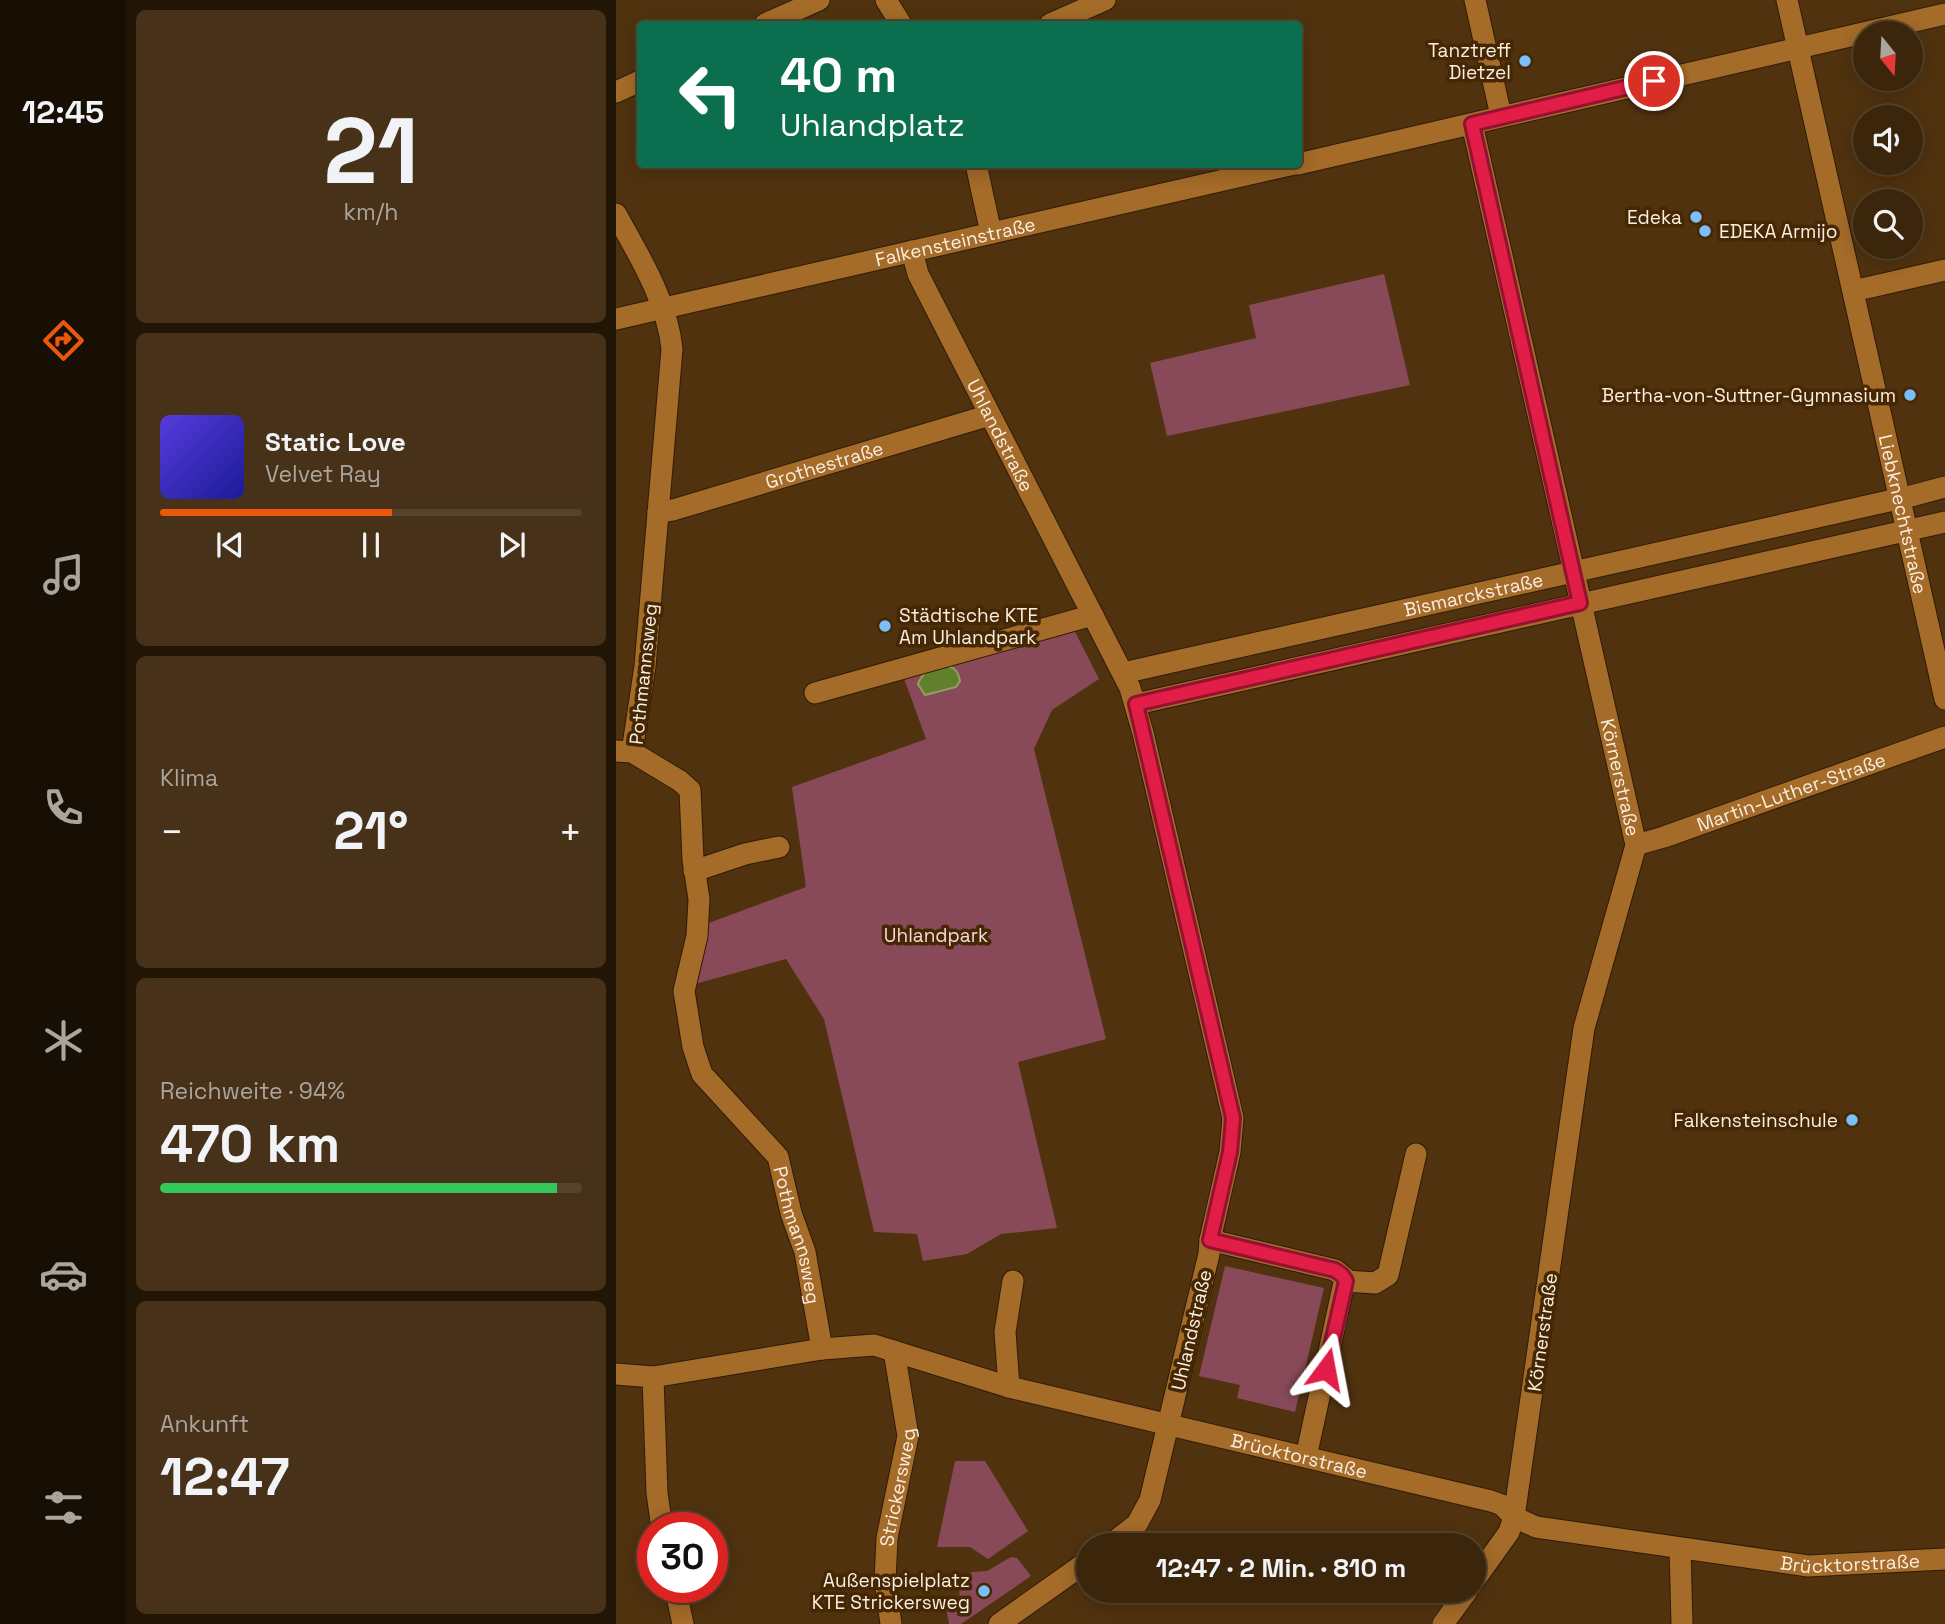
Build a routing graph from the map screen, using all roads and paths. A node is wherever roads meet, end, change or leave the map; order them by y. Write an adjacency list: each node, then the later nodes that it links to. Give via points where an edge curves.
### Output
1 (819, 0): 7 (street)
2 (886, 0): 8 (street)
3 (1105, 0): 9 (street)
4 (1475, 0): 13 (street)
5 (1787, 0): 10 (street, Liebknechtstraße)
6 (1945, 14): 10 (street, Falkensteinstraße)
7 (772, 21)
8 (899, 21)
9 (1057, 21)
10 (1797, 48): 13 (street, Falkensteinstraße); 22 (street, Liebknechtstraße)
11 (637, 82): 12 (street)
12 (616, 92)
13 (1501, 116): 14 (street, Falkensteinstraße)
14 (1472, 124): 15 (street, Falkensteinstraße); 31 (street, Körnerstraße)
15 (1302, 163)
16 (977, 168): 19 (street)
17 (1278, 168): 19 (street, Falkensteinstraße)
18 (616, 214): 23 (street, Pothmannsweg)
19 (991, 233): 20 (street, Falkensteinstraße)
20 (912, 251): 23 (street, Falkensteinstraße); 25 (street, Uhlandstraße, via 918,274)
21 (1945, 270): 22 (street)
22 (1853, 291): 27 (street, Liebknechtstraße)
23 (662, 308): 24 (street, Falkensteinstraße); 28 (street, Pothmannsweg, via 672,349)
24 (616, 319)
25 (990, 415): 28 (street, Grothestraße); 33 (street, Uhlandstraße)
26 (1945, 487): 27 (street, Bismarckstraße)
27 (1899, 498): 30 (street, Liebknechtstraße); 31 (street, Bismarckstraße)
28 (658, 512): 39 (street, Pothmannsweg, via 645,667)
29 (1945, 522): 30 (street, Bismarckstraße)
30 (1906, 529): 32 (street, Bismarckstraße); 36 (street, Liebknechtstraße)
31 (1574, 572): 32 (street, Körnerstraße); 34 (street, Bismarckstraße)
32 (1580, 603): 37 (street, Bismarckstraße); 40 (street, Körnerstraße)
33 (1093, 615): 34 (street, Uhlandstraße); 35 (street)
34 (1123, 673): 37 (street, Uhlandstraße)
35 (815, 693)
36 (1945, 699)
37 (1136, 704): 44 (street, Uhlandstraße, via 1233,1118 1232,1144)
38 (1945, 737): 40 (street, Martin-Luther-Straße)
39 (624, 751): 42 (street, Pothmannsweg, via 690,789)
40 (1636, 845): 55 (street, Körnerstraße, via 1584,1028)
41 (779, 846): 42 (street)
42 (694, 871): 47 (street, Pothmannsweg, via 698,924 684,990 698,1067 778,1157 805,1252)
43 (1416, 1154): 46 (street, via 1388,1275 1375,1283)
44 (1210, 1240): 46 (street, via 1335,1270); 52 (street, Uhlandstraße)
45 (1013, 1281): 51 (street, via 1005,1332)
46 (1346, 1281): 53 (street)
47 (822, 1349): 48 (street, Brücktorstraße, via 866,1345); 50 (street, Brücktorstraße)
48 (894, 1351): 51 (street, Brücktorstraße); 64 (street, Strickersweg, via 908,1436 886,1548)
49 (616, 1374): 50 (street, Brücktorstraße)
50 (653, 1377): 54 (street)
51 (1009, 1387): 52 (street, Brücktorstraße)
52 (1167, 1425): 53 (street, Brücktorstraße); 56 (street, Uhlandstraße, via 1145,1512)
53 (1306, 1457): 55 (street, Brücktorstraße, via 1491,1501)
54 (660, 1512)
55 (1514, 1517): 57 (street, Brücktorstraße, via 1536,1527); 59 (street, Körnerstraße)
56 (1127, 1533)
57 (1680, 1548): 58 (street, Brücktorstraße, via 1815,1567); 67 (street)
58 (1945, 1559)
59 (1486, 1564)
60 (1076, 1569): 65 (street)
61 (678, 1603): 63 (street)
62 (1458, 1603): 66 (street)
63 (683, 1624)
64 (891, 1624)
65 (999, 1624)
66 (1443, 1624)
67 (1682, 1624)

